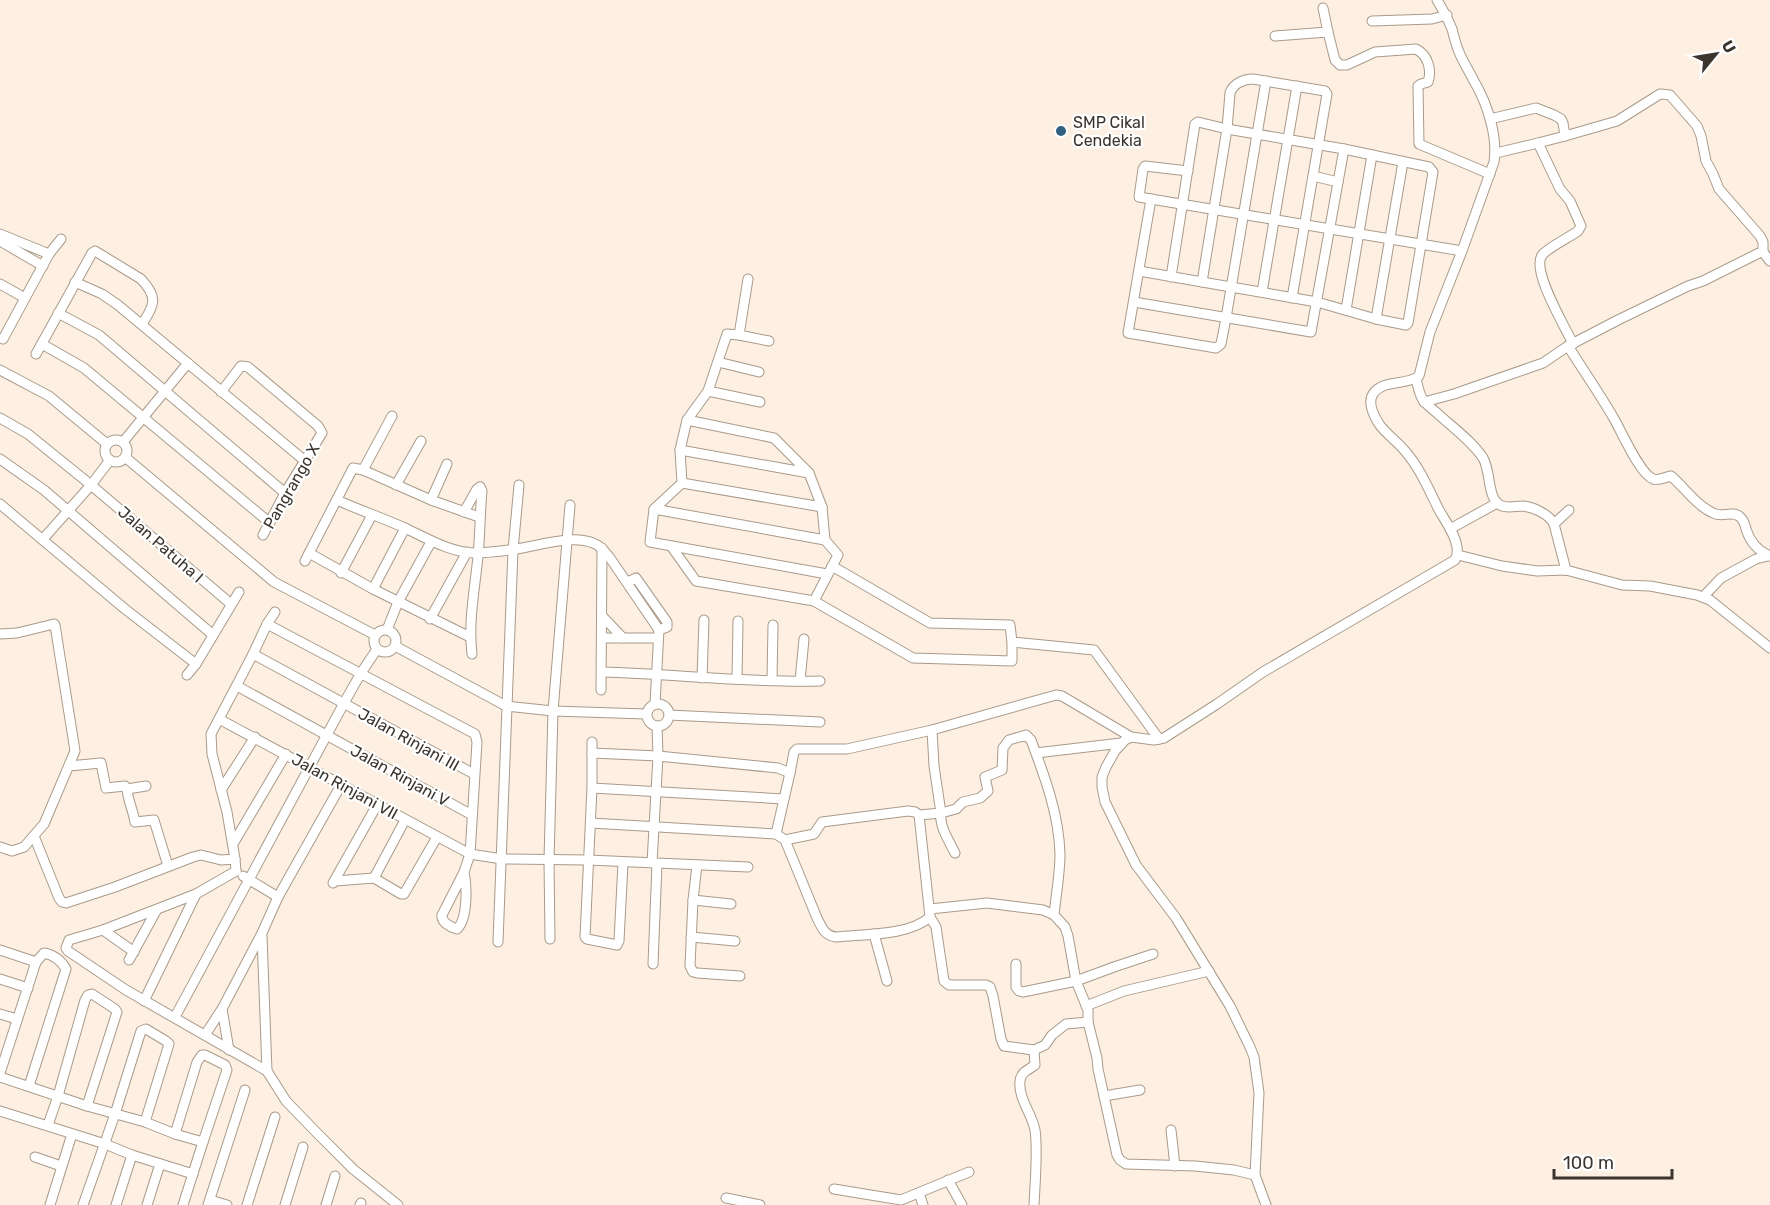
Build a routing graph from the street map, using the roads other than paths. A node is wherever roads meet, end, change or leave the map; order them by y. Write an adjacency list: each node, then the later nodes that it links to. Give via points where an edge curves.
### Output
1 (1437, 0): 3 (street)
2 (1323, 8): 5 (street)
3 (1446, 15): 4 (street); 9 (street, via 1457,49)
4 (1372, 21)
5 (1328, 32): 6 (street); 21 (street, via 1340,65 1375,52 1416,50 1425,55 1430,75 1428,82 1418,86 1419,144)
6 (1275, 36)
7 (1266, 81): 8 (street); 10 (street, via 1249,79 1232,88); 11 (street)
8 (1297, 87): 13 (street); 15 (street, via 1327,92)
9 (1490, 119): 12 (street, via 1536,108 1561,119); 17 (street)
10 (1227, 129): 11 (street); 20 (street, via 1195,124); 26 (street)
11 (1257, 134): 13 (street); 27 (street)
12 (1565, 136): 14 (street); 38 (street, via 1612,123 1653,96 1670,95 1696,126 1719,189 1760,236)
13 (1288, 139): 15 (street); 28 (street)
14 (1538, 143): 17 (street); 65 (street, via 1581,226 1542,255 1540,262 1541,279)
15 (1318, 145): 16 (street); 22 (street)
16 (1344, 149): 18 (street); 23 (street)
17 (1496, 153): 21 (street)
18 (1372, 155): 19 (street); 32 (street)
19 (1403, 162): 34 (street); 36 (street, via 1429,167 1433,172)
20 (1188, 171): 24 (street, via 1143,167 1138,194); 25 (street)
21 (1490, 174): 37 (street)
22 (1313, 176): 23 (street); 29 (street)
23 (1338, 182): 30 (street)
24 (1151, 199): 25 (street); 42 (street)
25 (1183, 205): 26 (street); 43 (street)
26 (1214, 210): 27 (street); 46 (street)
27 (1244, 215): 28 (street); 48 (street)
28 (1274, 220): 29 (street); 49 (street)
29 (1304, 225): 30 (street); 51 (street)
30 (1330, 230): 32 (street); 53 (street)
31 (0, 234): 39 (street)
32 (1359, 234): 34 (street); 54 (street)
33 (61, 239): 39 (street)
34 (1391, 240): 36 (street); 57 (street)
35 (0, 241): 41 (street)
36 (1422, 245): 37 (street); 57 (street, via 1408,324)
37 (1462, 251): 71 (street)
38 (1763, 252): 40 (street); 65 (street)
39 (49, 254): 41 (street)
40 (1770, 261)
41 (43, 266): 50 (street)
42 (1139, 272): 43 (street); 52 (street)
43 (1171, 277): 46 (street)
44 (748, 279): 61 (street)
45 (75, 282): 55 (street); 59 (street, via 102,294); 59 (street, via 95,251 141,279 154,302)
46 (1202, 282): 48 (street)
47 (0, 284): 50 (street)
48 (1232, 287): 49 (street); 56 (street)
49 (1262, 292): 51 (street)
50 (25, 298): 60 (street)
51 (1293, 298): 53 (street)
52 (1134, 302): 56 (street); 56 (street, via 1130,334 1216,348 1221,344)
53 (1317, 302): 54 (street); 56 (street, via 1311,332)
54 (1346, 310): 57 (street)
55 (58, 313): 64 (street); 72 (street, via 99,335)
56 (1226, 318)
57 (1376, 319)
58 (0, 320): 60 (street)
59 (142, 324): 68 (street)
60 (11, 325): 62 (street)
61 (739, 335): 63 (street); 67 (street, via 727,334)
62 (3, 339)
63 (769, 341)
64 (42, 344): 66 (street); 79 (street, via 84,368)
65 (1571, 345): 76 (street, via 1543,363); 124 (street, via 1650,477 1655,480 1671,476 1711,513 1738,515 1751,542)
66 (36, 354)
67 (718, 362): 70 (street); 73 (street)
68 (188, 363): 72 (street); 74 (street)
69 (0, 370): 83 (street, via 49,396)
70 (759, 372)
71 (1416, 378): 76 (street); 112 (street, via 1382,386 1370,400 1379,423 1417,468)
72 (164, 391): 79 (street); 96 (street)
73 (708, 391): 75 (street); 80 (street)
74 (221, 392): 88 (street); 88 (street, Pangrango X, via 241,366 248,367 321,429 321,436)
75 (760, 402)
76 (1424, 402): 99 (street, via 1479,453 1486,463)
77 (1, 416): 93 (street, Jalan Patuha I)
78 (392, 416): 90 (street)
79 (142, 417): 81 (street); 109 (street)
80 (687, 420): 84 (street); 91 (street, via 774,438)
81 (123, 441): 83 (street, via 112,440); 85 (street, via 128,452)
82 (421, 441): 94 (street)
83 (107, 444): 87 (street, via 106,455)
84 (680, 450): 91 (street); 92 (street)
85 (125, 457): 87 (street, via 115,462); 145 (street, via 274,582)
86 (0, 459): 105 (street)
87 (110, 459): 93 (street)
88 (305, 460): 96 (street, Pangrango X)
89 (447, 464): 98 (street)
90 (358, 469): 94 (street); 97 (street)
91 (809, 473): 102 (street)
92 (682, 483): 102 (street); 103 (street)
93 (91, 485): 105 (street); 133 (street, Jalan Patuha I)
94 (396, 485): 98 (street)
95 (519, 485): 120 (street)
96 (285, 493): 109 (street, Pangrango X)
97 (337, 500): 107 (street); 127 (street, via 307,557)
98 (431, 500): 106 (street)
99 (1497, 502): 110 (street, via 1506,507 1529,507); 112 (street)
100 (0, 504): 114 (street)
101 (570, 505): 116 (street)
102 (822, 507): 115 (street)
103 (654, 509): 115 (street); 118 (street, via 650,542)
104 (1569, 510): 110 (street)
105 (68, 511): 114 (street); 143 (street)
106 (465, 512): 108 (street); 108 (street, via 480,487)
107 (372, 515): 111 (street); 127 (street)
108 (479, 517): 122 (street)
109 (270, 523): 113 (street, Pangrango X)
110 (1554, 524): 126 (street)
111 (405, 528): 117 (street); 128 (street)
112 (1450, 529): 123 (street)
113 (263, 535)
114 (43, 539): 156 (street)
115 (825, 540): 125 (street, via 838,555)
116 (568, 541): 119 (street, via 593,543); 120 (street); 171 (street)
117 (431, 542): 121 (street); 132 (street)
118 (671, 546): 125 (street); 131 (street, via 696,581)
119 (602, 548): 135 (street); 144 (street)
120 (513, 550): 122 (street); 170 (street)
121 (467, 552): 122 (street); 136 (street)
122 (479, 553): 146 (street)
123 (1458, 555): 126 (street, via 1537,571); 181 (street, via 1263,672)
124 (1769, 556): 130 (street, via 1720,578)
125 (829, 570): 131 (street); 149 (street, via 930,622 1010,625)
126 (1566, 570): 130 (street, via 1622,585 1650,586)
127 (341, 573): 128 (street)
128 (373, 589): 132 (street)
129 (239, 592): 133 (street)
130 (1702, 597): 152 (street)
131 (814, 601): 149 (street, via 913,658 1012,661)
132 (398, 602): 136 (street); 141 (street)
133 (231, 604): 143 (street)
134 (275, 612): 139 (street)
135 (603, 617): 147 (street); 148 (street)
136 (430, 619): 146 (street)
137 (704, 620): 161 (street)
138 (738, 621): 162 (street)
139 (267, 624): 154 (street); 158 (street)
140 (773, 625): 163 (street)
141 (387, 630): 145 (street); 151 (street, via 394,635)
142 (0, 634): 188 (street, via 56,625 75,751)
143 (213, 634): 156 (street)
144 (659, 634): 148 (street); 159 (street)
145 (375, 635): 153 (street)
146 (470, 637): 155 (street)
147 (602, 638): 148 (street); 157 (street)
148 (623, 638)
149 (1012, 642): 181 (street, via 1094,650)
150 (806, 645): 164 (street)
151 (395, 646): 153 (street, via 385,652); 170 (street)
152 (1770, 648)
153 (377, 649): 158 (street)
154 (253, 654): 166 (street); 168 (street, Jalan Rinjani III)
155 (472, 654)
156 (196, 664): 160 (street)
157 (602, 672): 159 (street); 167 (street)
158 (361, 673): 168 (street); 191 (street, via 475,734)
159 (657, 674): 161 (street); 169 (street)
160 (187, 675)
161 (702, 678): 162 (street)
162 (737, 679): 163 (street)
163 (772, 680): 164 (street)
164 (800, 681): 165 (street)
165 (820, 681)
166 (237, 686): 174 (street); 178 (street, Jalan Rinjani V)
167 (601, 690)
168 (344, 703): 178 (street); 191 (street, Jalan Rinjani III)
169 (655, 704): 172 (street); 173 (street, via 664,705)
170 (506, 706): 171 (street); 214 (street)
171 (553, 711): 172 (street); 215 (street)
172 (646, 714): 176 (street, via 651,724)
173 (669, 716): 175 (street); 176 (street, via 663,725)
174 (219, 719): 179 (street, Jalan Rinjani VII); 196 (street, via 211,734)
175 (820, 722)
176 (657, 726): 187 (street)
177 (932, 730): 180 (street, via 1056,695); 190 (street, via 847,749 797,749); 200 (street)
178 (327, 735): 189 (street); 201 (street, Jalan Rinjani V)
179 (255, 737): 186 (street, Jalan Rinjani VII); 196 (street)
180 (1131, 737): 181 (street); 183 (street)
181 (1159, 740)
182 (592, 742): 184 (street)
183 (1121, 743): 185 (street); 245 (street, via 1102,777 1105,801 1136,865)
184 (592, 753): 187 (street); 194 (street)
185 (1036, 753): 200 (street, via 1026,735 1009,740 1004,748 1002,770 985,777 988,791); 232 (street, via 1058,837)
186 (286, 754): 189 (street, Jalan Rinjani VII); 209 (street)
187 (658, 756): 190 (street, via 778,768); 197 (street)
188 (69, 766): 195 (street, via 101,763 106,788); 206 (street, via 50,813)
189 (311, 767): 192 (street, Jalan Rinjani VII); 225 (street)
190 (790, 773): 198 (street)
191 (474, 774): 201 (street)
192 (341, 785): 199 (street, Jalan Rinjani VII); 227 (street)
193 (146, 786): 195 (street)
194 (592, 788): 197 (street); 204 (street)
195 (127, 789): 220 (street, via 135,822 154,820)
196 (222, 790): 209 (street)
197 (656, 792): 198 (street); 205 (street)
198 (784, 799): 208 (street)
199 (377, 805): 203 (street, Jalan Rinjani VII); 224 (street, via 334,882)
200 (941, 813): 202 (street); 211 (street)
201 (472, 815): 212 (street)
202 (919, 815): 208 (street, via 908,811 822,822 814,834); 231 (street)
203 (405, 820): 207 (street, Jalan Rinjani VII); 224 (street)
204 (591, 823): 205 (street); 216 (street)
205 (653, 826): 208 (street); 218 (street)
206 (34, 836): 210 (street, via 24,847 12,851); 220 (street, via 62,902)
207 (437, 837): 212 (street, Jalan Rinjani VII); 224 (street, via 404,894)
208 (780, 837): 235 (street, via 829,936)
209 (233, 844): 213 (street)
210 (0, 847)
211 (955, 853)
212 (470, 854): 214 (street, Jalan Rinjani VII); 223 (street)
213 (235, 859): 220 (street, via 201,855); 222 (street)
214 (502, 859): 215 (street, Jalan Rinjani VII); 239 (street)
215 (549, 860): 216 (street, Jalan Rinjani VII); 237 (street)
216 (588, 860): 217 (street, Jalan Rinjani VII); 217 (street, via 585,937 617,945)
217 (623, 863): 218 (street, Jalan Rinjani VII)
218 (655, 864): 219 (street, Jalan Rinjani VII); 243 (street)
219 (697, 865): 221 (street, Jalan Rinjani VII); 228 (street)
220 (168, 866)
221 (748, 867)
222 (236, 871): 225 (street); 226 (street)
223 (464, 872): 223 (street, via 466,897 462,923 457,929 441,918)
224 (374, 878)
225 (248, 879): 227 (street); 255 (street)
226 (196, 894): 230 (street); 251 (street)
227 (278, 897): 234 (street)
228 (693, 900): 229 (street); 236 (street)
229 (731, 904)
230 (156, 911): 233 (street); 233 (street, via 131,956)
231 (930, 913): 232 (street, via 987,903 1043,909); 235 (street, via 924,922); 261 (street, via 946,984 990,987 1004,1046)
232 (1054, 915): 249 (street, via 1065,927)
233 (103, 930): 251 (street, via 69,940 66,948)
234 (262, 933): 253 (street); 262 (street)
235 (874, 934): 248 (street)
236 (691, 937): 238 (street); 246 (street, via 693,972)
237 (550, 939)
238 (735, 941)
239 (498, 942)
240 (0, 950): 242 (street)
241 (1153, 954): 249 (street)
242 (36, 962): 250 (street); 264 (street, via 44,953 63,963 66,969)
243 (653, 964)
244 (1016, 964): 249 (street, via 1019,991)
245 (1209, 971): 252 (street, via 1124,991); 288 (street, via 1254,1057 1259,1093)
246 (740, 976)
247 (0, 980): 250 (street)
248 (887, 981)
249 (1076, 981): 252 (street)
250 (28, 988): 256 (street)
251 (144, 1001): 255 (street)
252 (1086, 1005): 257 (street)
253 (222, 1009): 258 (street); 260 (street)
254 (0, 1014): 256 (street)
255 (175, 1017): 258 (street)
256 (17, 1019): 259 (street)
257 (1088, 1022): 261 (street, via 1066,1024); 268 (street)
258 (205, 1035): 260 (street)
259 (4, 1046): 263 (street)
260 (229, 1050): 262 (street)
261 (1034, 1050): 310 (street, via 1035,1065 1023,1072 1020,1082 1035,1133)
262 (267, 1071): 305 (street, via 286,1101 353,1169)
263 (0, 1075): 264 (street)
264 (29, 1086): 267 (street)
265 (245, 1090): 295 (street)
266 (1140, 1090): 268 (street)
267 (58, 1096): 269 (street); 269 (street, via 85,1000 94,995 117,1012); 274 (street)
268 (1104, 1096): 285 (street, via 1120,1160 1126,1164)
269 (87, 1106): 271 (street)
270 (0, 1111): 274 (street)
271 (115, 1114): 273 (street); 273 (street, via 141,1031 146,1029 169,1044); 279 (street)
272 (275, 1117): 302 (street)
273 (145, 1122): 277 (street)
274 (48, 1125): 276 (street)
275 (1171, 1130): 285 (street)
276 (72, 1134): 279 (street); 284 (street)
277 (175, 1134): 278 (street); 278 (street, via 197,1062 205,1055 225,1065 227,1070)
278 (202, 1142): 287 (street)
279 (105, 1144): 281 (street); 297 (street)
280 (303, 1147): 303 (street)
281 (132, 1155): 283 (street); 298 (street)
282 (35, 1157): 284 (street)
283 (160, 1164): 287 (street); 299 (street)
284 (61, 1166): 296 (street)
285 (1175, 1166): 288 (street)
286 (969, 1172): 290 (street)
287 (193, 1174): 300 (street)
288 (1255, 1175): 311 (street)
289 (335, 1176): 304 (street)
290 (948, 1180): 292 (street); 309 (street)
291 (834, 1189): 294 (street)
292 (919, 1193): 294 (street); 308 (street)
293 (726, 1198): 306 (street)
294 (901, 1200): 307 (street)
295 (209, 1203): 301 (street)
296 (50, 1205)
297 (83, 1205)
298 (116, 1205)
299 (147, 1205)
300 (183, 1205)
301 (227, 1205)
302 (247, 1205)
303 (285, 1205)
304 (326, 1205)
305 (399, 1205)
306 (760, 1205)
307 (912, 1205)
308 (924, 1205)
309 (962, 1205)
310 (1034, 1205)
311 (1266, 1205)

